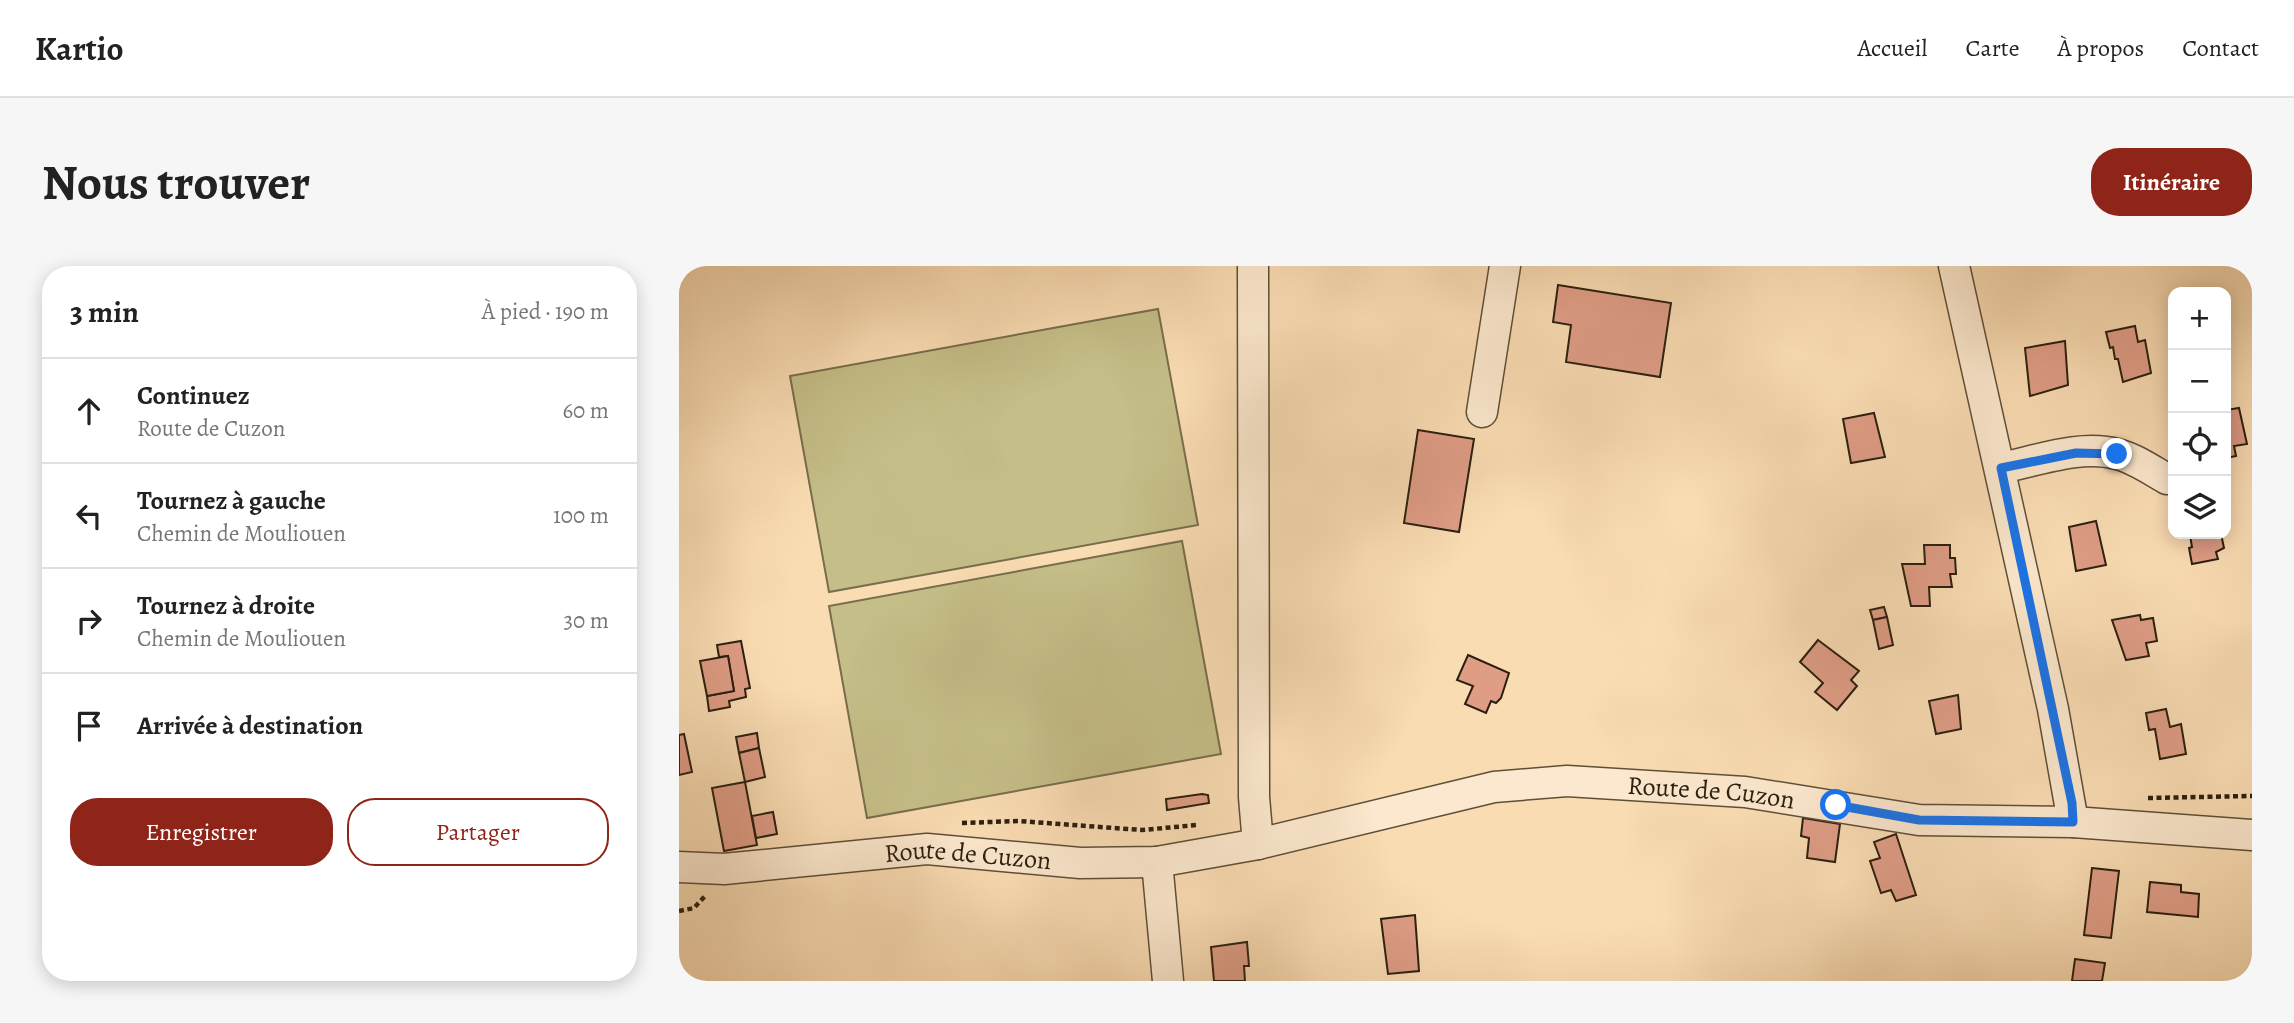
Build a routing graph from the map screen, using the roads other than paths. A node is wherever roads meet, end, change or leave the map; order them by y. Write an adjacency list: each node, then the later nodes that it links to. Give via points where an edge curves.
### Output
1 (1253, 266): 9 (street, via 1254,797)
2 (1505, 266): 4 (street)
3 (1954, 266): 5 (street)
4 (1482, 412)
5 (2001, 468): 6 (street, via 2076,453 2106,452); 7 (street)
6 (2167, 479)
7 (2073, 822): 8 (street, Route de Cuzon); 9 (street, Route de Cuzon, via 1919,820 1745,792 1538,782 1494,787)
8 (2252, 835)
9 (1258, 844): 10 (street, Route de Cuzon)
10 (1157, 862): 11 (street, Route de Cuzon, via 1089,863 927,849 724,869); 12 (street)
11 (679, 867)
12 (1168, 981)

